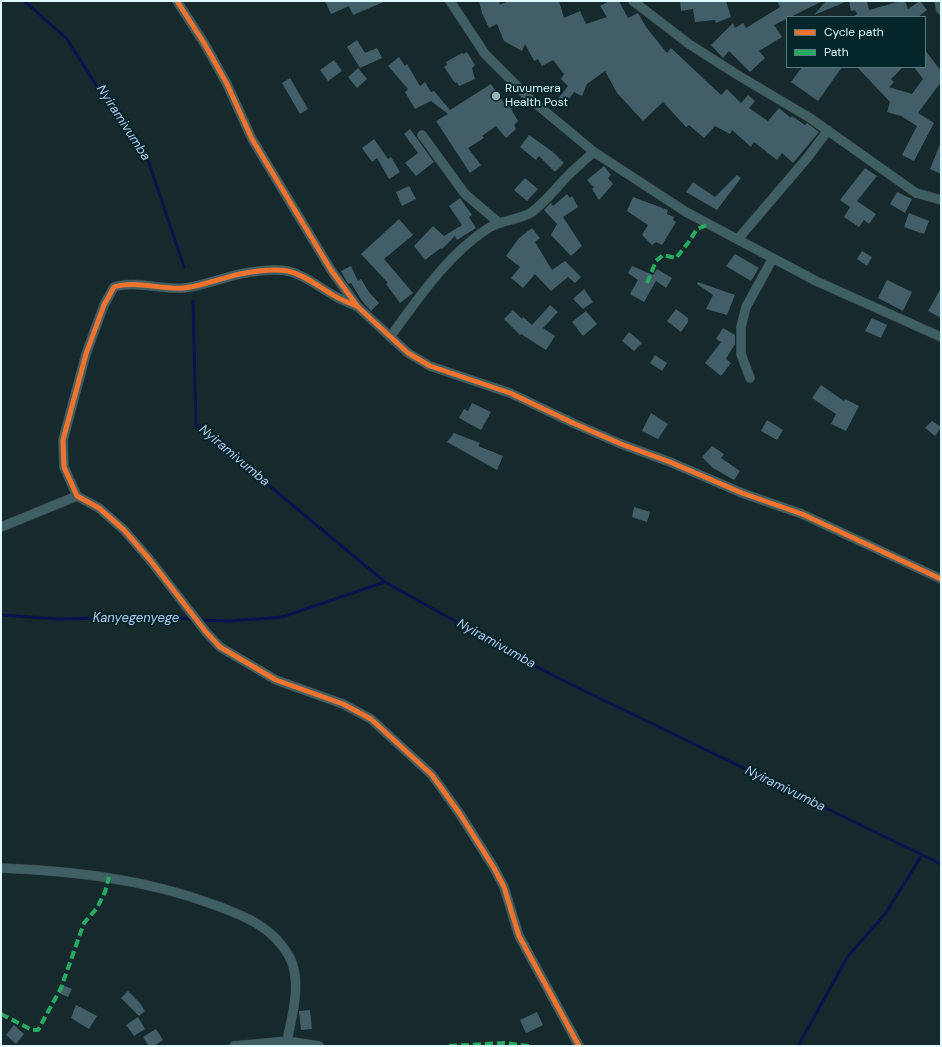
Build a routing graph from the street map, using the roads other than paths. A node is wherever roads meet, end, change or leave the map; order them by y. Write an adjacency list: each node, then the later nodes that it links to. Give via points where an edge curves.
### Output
1 (177, 1): 13 (street, via 227,84 252,139 279,185 331,270)
2 (450, 1): 8 (street, via 485,54 529,98)
3 (633, 1): 6 (street, via 707,56)
4 (938, 1): 5 (street)
5 (941, 10)
6 (828, 130): 9 (street, via 916,193); 11 (street)
7 (422, 135): 10 (street, via 465,194)
8 (594, 152): 10 (street, via 534,211 517,219); 11 (street, via 660,197)
9 (941, 200)
10 (498, 222): 15 (street, via 474,239 435,278)
11 (738, 239): 12 (street)
12 (773, 258): 14 (street, via 852,298); 16 (street, via 746,307 741,327 741,354)
13 (358, 307): 15 (street); 17 (street, via 299,275 278,270 261,270 184,288 128,285 114,287 104,305 86,354 63,440 64,467)
14 (941, 337)
15 (390, 338): 19 (street, via 430,366 510,393 542,410 621,444 742,493 802,514)
16 (750, 378)
17 (77, 496): 18 (street); 24 (street, via 99,508 124,530 220,647 276,680 358,711 371,719 432,775 494,868 504,887 519,936)
18 (1, 527)
19 (941, 579)
20 (1, 868): 21 (street, via 52,870 138,882 183,893 260,924 280,942 290,959 295,982 294,1008)
21 (287, 1041): 22 (street); 23 (street)
22 (234, 1046)
23 (319, 1046)
24 (579, 1046)

